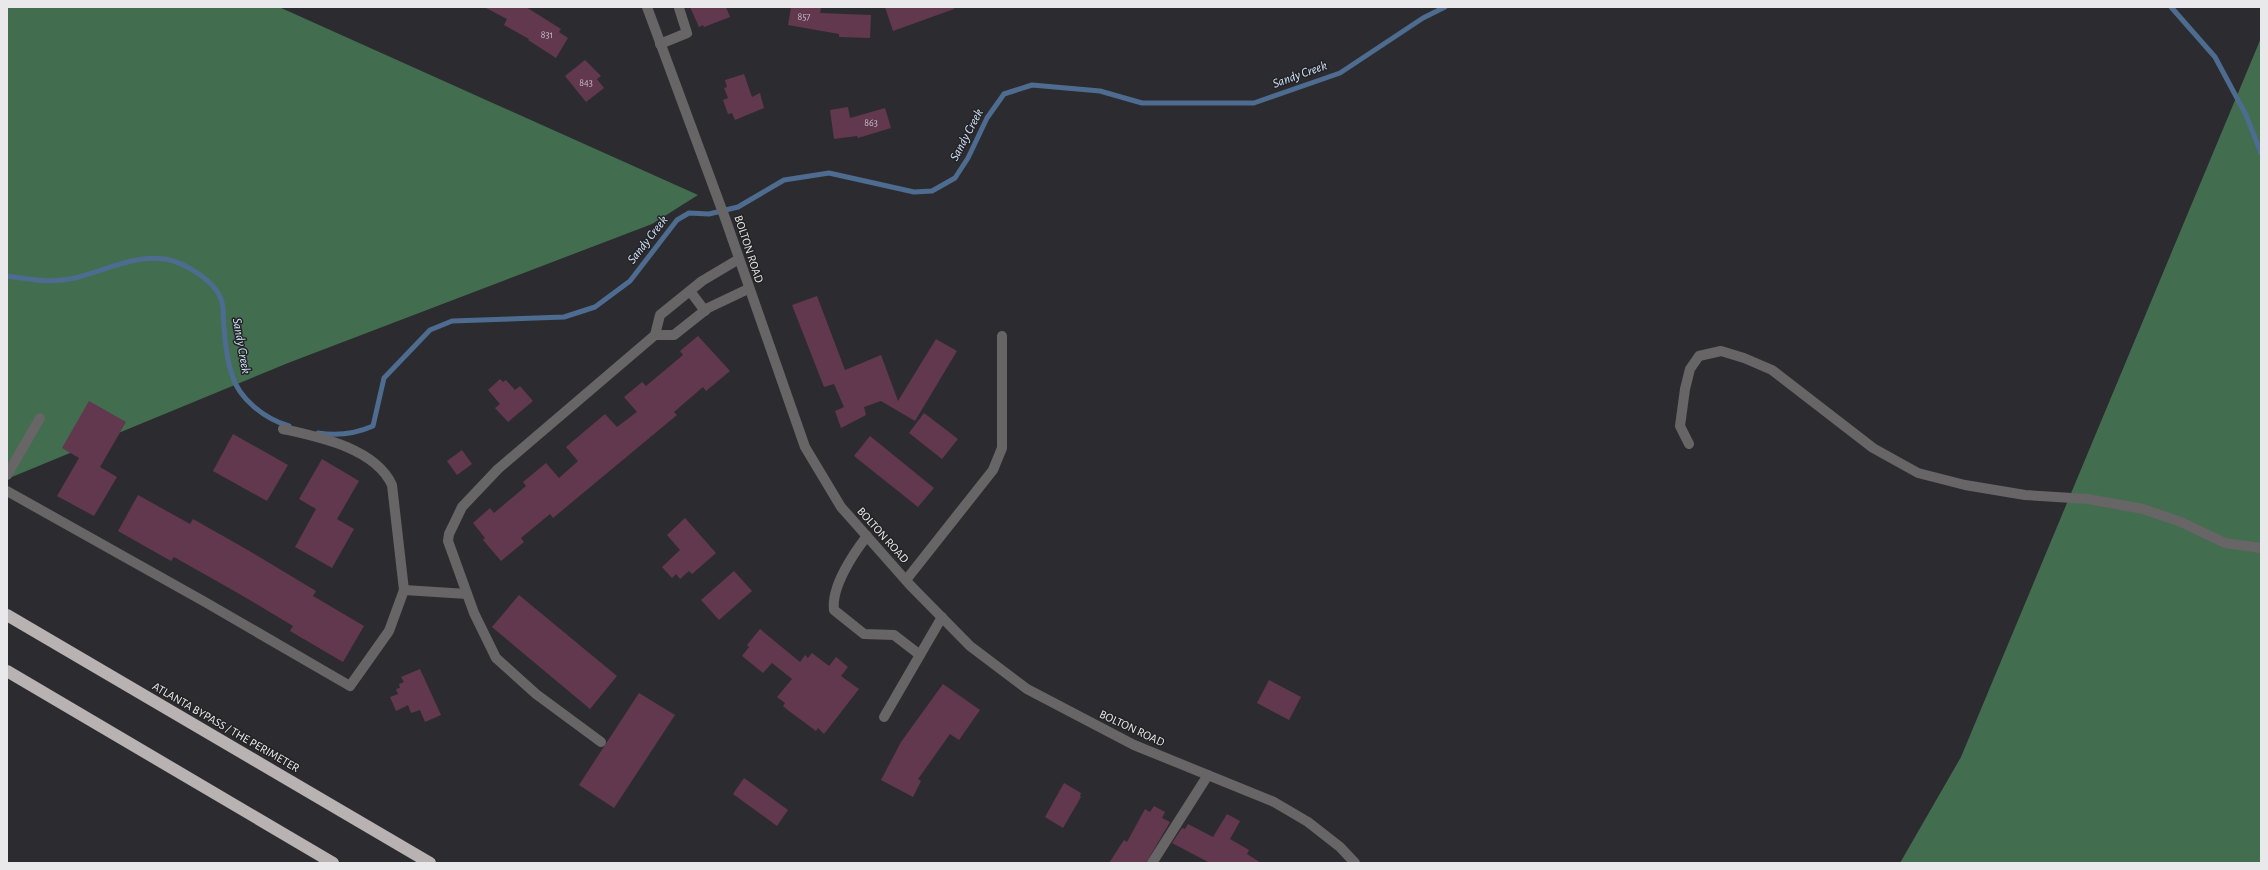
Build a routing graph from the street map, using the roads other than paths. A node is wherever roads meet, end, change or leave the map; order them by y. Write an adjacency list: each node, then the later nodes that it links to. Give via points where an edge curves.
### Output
1 (647, 7): 3 (street, BOLTON ROAD)
2 (679, 8): 3 (street, via 686,33)
3 (660, 44): 4 (street, BOLTON ROAD)
4 (739, 260): 5 (street, BOLTON ROAD); 6 (street, via 723,267)
5 (748, 289): 7 (street); 15 (street, BOLTON ROAD, via 805,447 841,507)
6 (690, 291): 7 (street); 8 (street, via 660,315)
7 (705, 311): 8 (street, via 674,335)
8 (655, 335): 19 (street, via 498,469 462,507 448,541)
9 (1002, 336): 17 (street, via 1002,448 993,470)
10 (40, 418): 13 (street)
11 (283, 429): 18 (street, via 328,439 375,462 386,473 392,485)
12 (1689, 444): 16 (street, via 1680,426 1690,369 1699,356 1720,351 1772,370 1873,448 1918,473 2002,491 2088,499 2143,509 2181,522 2225,543)
13 (7, 475)
14 (7, 491): 18 (street, via 350,686 389,631)
15 (867, 536): 17 (street, BOLTON ROAD); 22 (street, via 856,550 836,588 834,610 864,634 894,635)
16 (2261, 548)
17 (906, 580): 21 (street, BOLTON ROAD)
18 (404, 590): 19 (street)
19 (467, 594): 25 (street, via 496,658 536,694)
20 (7, 615): 28 (highway, ATLANTA BYPASS / THE PERIMETER)
21 (942, 617): 22 (street); 26 (street, BOLTON ROAD, via 970,646 1028,690 1134,745)
22 (920, 655): 24 (street)
23 (7, 671): 27 (highway)
24 (884, 717)
25 (601, 742)
26 (1208, 775): 29 (street); 30 (street, BOLTON ROAD, via 1274,802 1308,822 1340,847)
27 (333, 863)
28 (430, 863)
29 (1152, 863)
30 (1355, 863)

